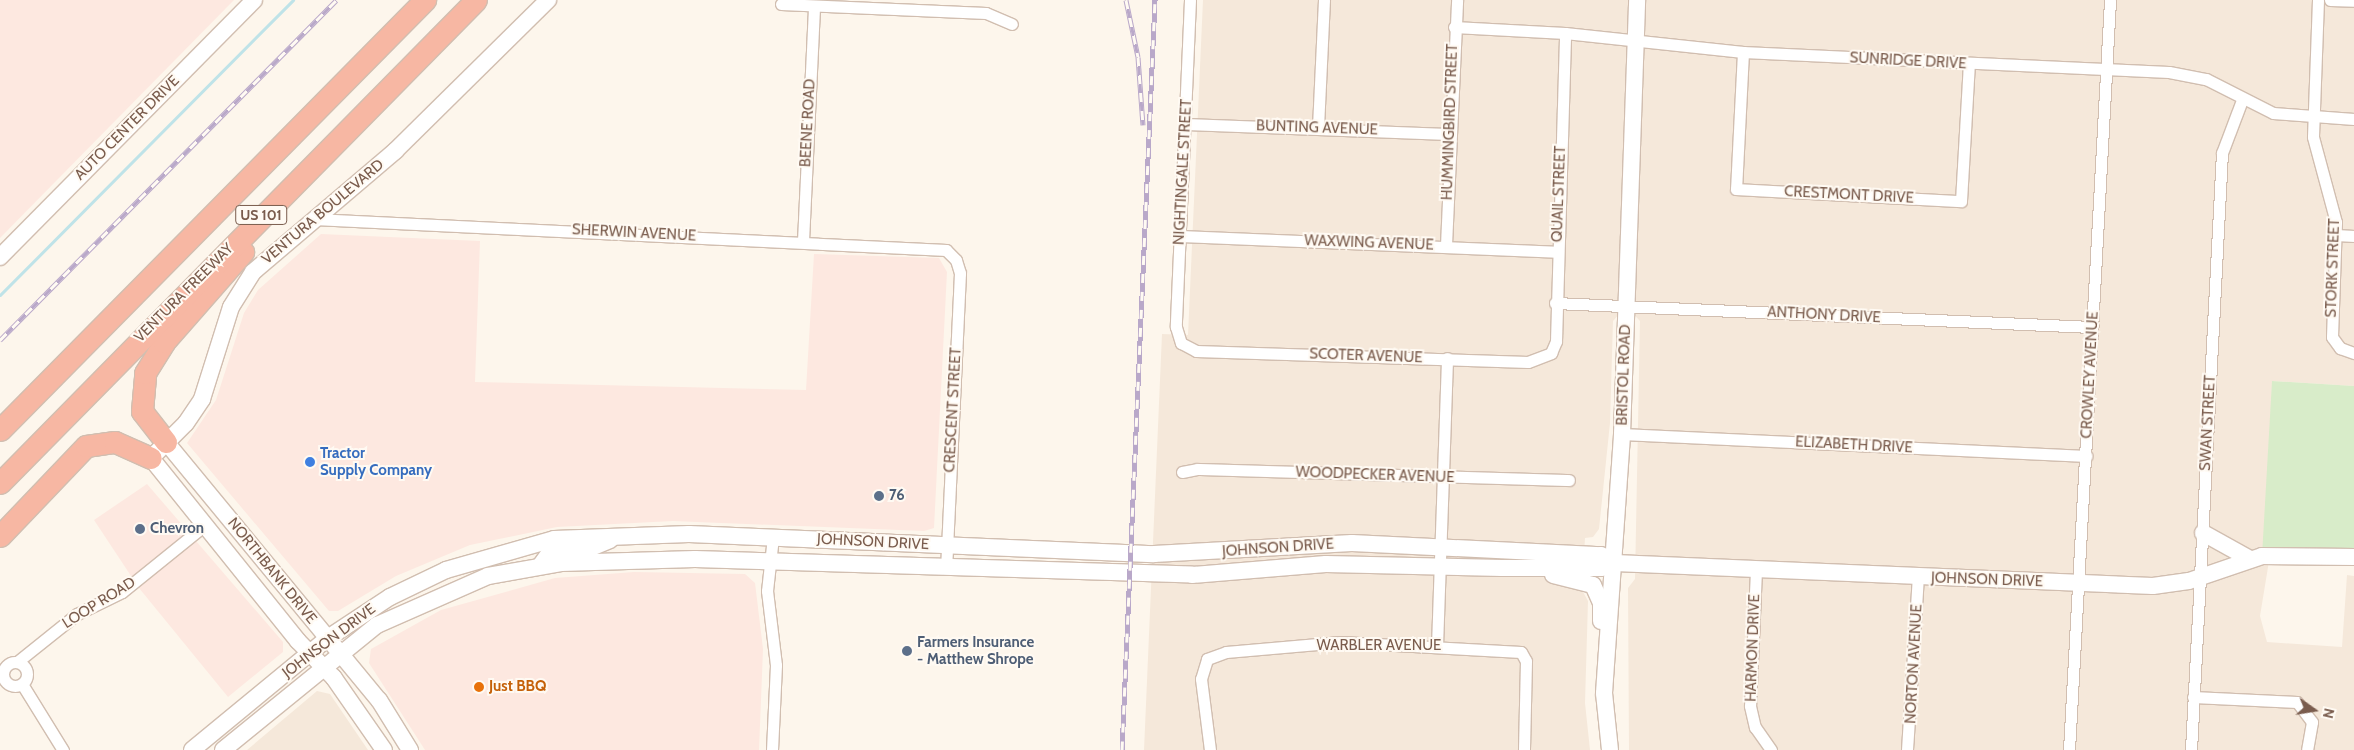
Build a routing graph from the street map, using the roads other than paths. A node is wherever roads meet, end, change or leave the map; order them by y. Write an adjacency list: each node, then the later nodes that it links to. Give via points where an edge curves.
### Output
1 (254, 0): 37 (main road, AUTO CENTER DRIVE)
2 (425, 0): 45 (highway, US 101)
3 (476, 0): 28 (highway, VENTURA FREEWAY / US 101)
4 (548, 0): 29 (main road, VENTURA BOULEVARD, via 395,151)
5 (1190, 0): 25 (street, NIGHTINGALE STREET)
6 (1324, 0): 26 (street)
7 (1457, 0): 16 (street, HUMMINGBIRD STREET)
8 (1637, 0): 18 (main road, BRISTOL ROAD)
9 (2110, 0): 21 (street, CROWLEY AVENUE)
10 (2318, 0): 23 (street, STORK STREET)
11 (2330, 0): 12 (street)
12 (2354, 1)
13 (781, 4): 14 (street)
14 (814, 6): 15 (street, via 986,13); 33 (street, BEENE ROAD)
15 (1012, 24)
16 (1454, 27): 17 (street, SUNRIDGE DRIVE); 27 (street, HUMMINGBIRD STREET)
17 (1565, 33): 18 (street, SUNRIDGE DRIVE); 35 (street, QUAIL STREET)
18 (1636, 42): 19 (street, SUNRIDGE DRIVE); 39 (main road, BRISTOL ROAD)
19 (1743, 52): 20 (street, SUNRIDGE DRIVE); 20 (street, CRESTMONT DRIVE, via 1736,189 1961,201)
20 (1968, 64): 21 (street, SUNRIDGE DRIVE)
21 (2107, 68): 22 (street, SUNRIDGE DRIVE, via 2192,75); 40 (street, CROWLEY AVENUE)
22 (2242, 100): 23 (street, SUNRIDGE DRIVE, via 2273,113); 57 (street, SWAN STREET, via 2222,153)
23 (2313, 117): 24 (street, SUNRIDGE DRIVE); 30 (street, STORK STREET, via 2315,148 2333,198)
24 (2354, 119)
25 (1185, 124): 26 (street, BUNTING AVENUE); 31 (street, NIGHTINGALE STREET)
26 (1318, 127): 27 (street, BUNTING AVENUE)
27 (1449, 134): 34 (street, HUMMINGBIRD STREET)
28 (339, 136): 49 (highway, via 152,359 142,385 142,410); 55 (highway, VENTURA FREEWAY / US 101)
29 (314, 219): 33 (street, SHERWIN AVENUE); 49 (main road, VENTURA BOULEVARD, via 270,254 245,282 225,322 202,399)
30 (2336, 235): 32 (street); 43 (street, STORK STREET, via 2332,337)
31 (1180, 236): 34 (street, WAXWING AVENUE); 41 (street, NIGHTINGALE STREET, via 1176,326)
32 (2354, 236)
33 (803, 241): 36 (street, SHERWIN AVENUE, via 935,247)
34 (1446, 245): 35 (street, WAXWING AVENUE)
35 (1557, 252): 38 (street, QUAIL STREET)
36 (952, 254): 62 (street, CRESCENT STREET, via 960,273)
37 (0, 256)
38 (1555, 303): 39 (street, ANTHONY DRIVE); 42 (street, QUAIL STREET, via 1556,341)
39 (1626, 306): 40 (street, ANTHONY DRIVE); 48 (main road, BRISTOL ROAD)
40 (2092, 327): 50 (street, CROWLEY AVENUE)
41 (1181, 343): 44 (street, SCOTER AVENUE, via 1196,351)
42 (1551, 353): 44 (street, SCOTER AVENUE, via 1536,362)
43 (2350, 353)
44 (1447, 358): 53 (street)
45 (31, 398): 46 (highway); 47 (highway, US 101)
46 (0, 415)
47 (0, 430)
48 (1622, 434): 50 (street, ELIZABETH DRIVE); 67 (main road, BRISTOL ROAD)
49 (166, 442): 51 (main road, VENTURA BOULEVARD); 77 (main road, NORTHBANK DRIVE)
50 (2086, 456): 75 (street, CROWLEY AVENUE)
51 (151, 458): 56 (main road, NORTHBANK DRIVE); 59 (highway, via 122,443 86,446)
52 (1182, 472): 53 (street, WOODPECKER AVENUE, via 1197,469)
53 (1443, 478): 54 (street, WOODPECKER AVENUE); 63 (street)
54 (1569, 480)
55 (0, 483)
56 (205, 525): 79 (main road, NORTHBANK DRIVE); 81 (street, LOOP ROAD, via 122,592 85,608)
57 (2203, 533): 65 (main road); 73 (street, SWAN STREET)
58 (624, 534): 60 (main road, JOHNSON DRIVE); 61 (main road, JOHNSON DRIVE); 68 (main road, via 591,548 550,552)
59 (0, 536)
60 (773, 537): 62 (main road, JOHNSON DRIVE); 66 (street)
61 (534, 545): 76 (main road, via 523,559 490,568); 77 (main road, JOHNSON DRIVE, via 426,579)
62 (947, 546): 63 (main road, JOHNSON DRIVE, via 1154,554 1333,543); 70 (street, CRESCENT STREET)
63 (1441, 549): 67 (main road, JOHNSON DRIVE, via 1601,555); 69 (street)
64 (2354, 557): 65 (main road, JOHNSON DRIVE, via 2293,554)
65 (2250, 559): 73 (main road, JOHNSON DRIVE)
66 (770, 561): 68 (main road, JOHNSON DRIVE, via 600,559); 70 (main road, JOHNSON DRIVE); 91 (street, via 767,603 776,665)
67 (1615, 563): 71 (main road, JOHNSON DRIVE, via 1601,568); 72 (main road, JOHNSON DRIVE); 84 (main road, BRISTOL ROAD)
68 (540, 566): 76 (main road, JOHNSON DRIVE, via 488,576)
69 (1440, 566): 70 (main road, JOHNSON DRIVE, via 1326,564 1192,575); 71 (main road, JOHNSON DRIVE); 78 (street)
70 (946, 567)
71 (1502, 568): 84 (main road, via 1579,579 1593,585 1601,603)
72 (1756, 570): 74 (main road, JOHNSON DRIVE); 95 (street, HARMON DRIVE, via 1750,706 1755,727)
73 (2201, 576): 75 (main road, JOHNSON DRIVE, via 2161,586); 85 (street, SWAN STREET)
74 (1918, 577): 75 (main road, JOHNSON DRIVE); 96 (street, NORTON AVENUE)
75 (2080, 584): 97 (street, CROWLEY AVENUE)
76 (453, 589): 80 (main road, JOHNSON DRIVE, via 377,626)
77 (328, 638): 79 (main road, JOHNSON DRIVE); 80 (main road, NORTHBANK DRIVE)
78 (1438, 646): 92 (street, WARBLER AVENUE, via 1341,642 1226,652 1207,660 1201,679); 93 (street, WARBLER AVENUE, via 1521,652 1526,661)
79 (309, 653): 82 (main road, NORTHBANK DRIVE); 87 (main road, JOHNSON DRIVE)
80 (340, 653): 82 (main road, JOHNSON DRIVE); 90 (main road, NORTHBANK DRIVE, via 379,700)
81 (17, 662): 83 (street, via 26,670); 83 (street, LOOP ROAD, via 6,666 3,677 10,686)
82 (323, 667): 88 (main road, JOHNSON DRIVE); 89 (main road, NORTHBANK DRIVE)
83 (22, 684): 86 (street)
84 (1604, 693): 94 (main road, BRISTOL ROAD)
85 (2193, 697): 98 (street, SWAN STREET); 99 (street, via 2290,699 2303,706 2311,718)
86 (63, 750)
87 (192, 750)
88 (224, 750)
89 (384, 750)
90 (410, 750)
91 (772, 750)
92 (1210, 750)
93 (1524, 750)
94 (1610, 750)
95 (1771, 750)
96 (1907, 750)
97 (2069, 750)
98 (2191, 750)
99 (2307, 750)

